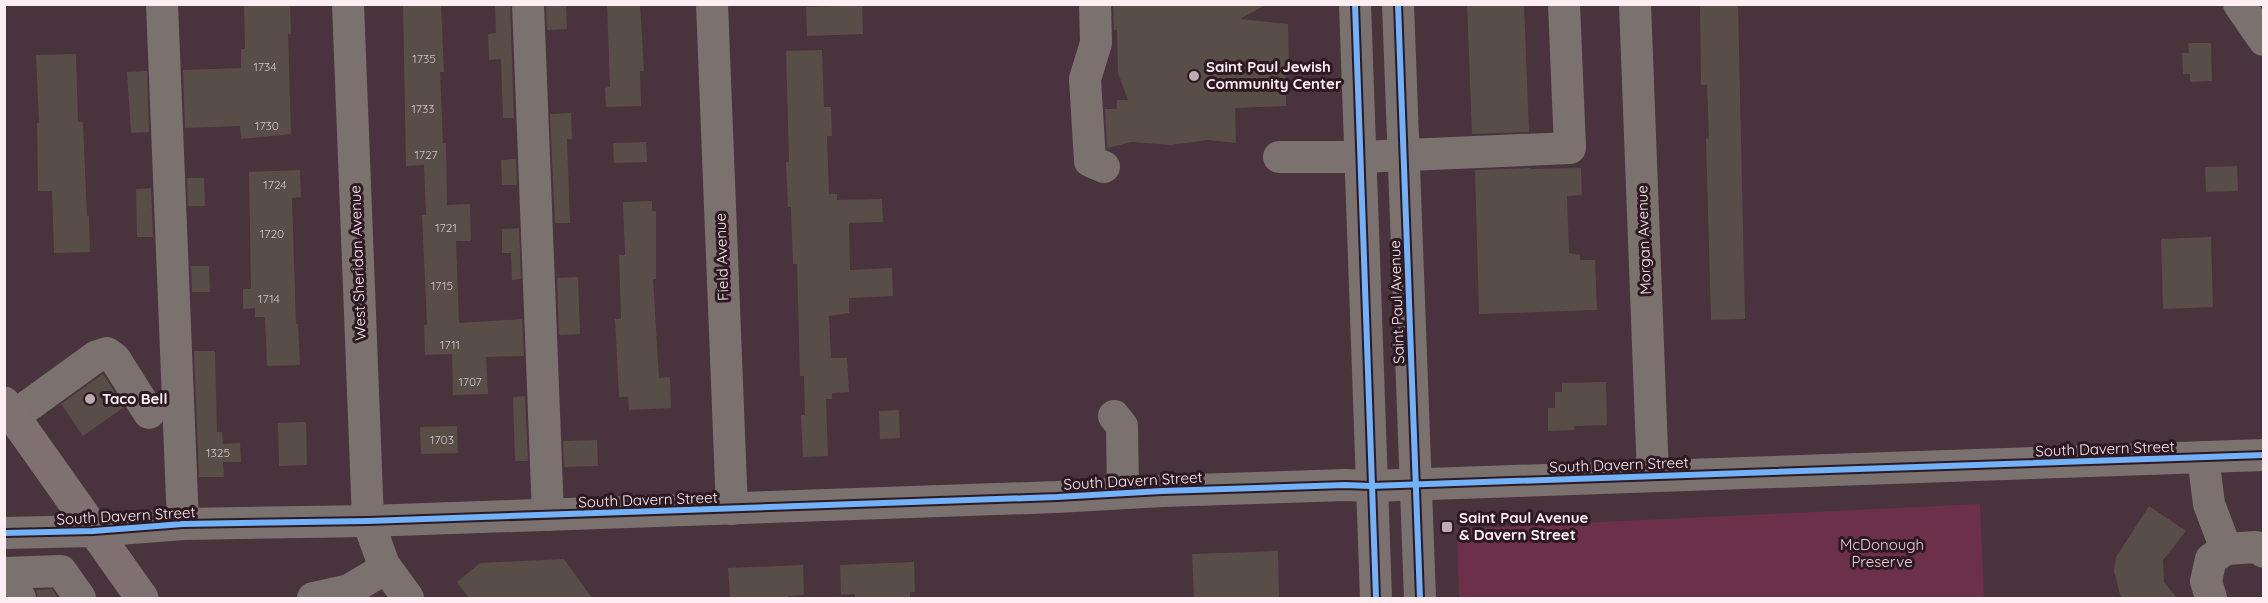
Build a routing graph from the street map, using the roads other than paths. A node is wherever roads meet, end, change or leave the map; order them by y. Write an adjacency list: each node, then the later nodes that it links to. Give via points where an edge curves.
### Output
1 (162, 4): 28 (street)
2 (348, 4): 27 (street, West Sheridan Avenue)
3 (528, 4): 26 (street)
4 (712, 4): 25 (street, Field Avenue)
5 (1095, 4): 15 (street, via 1096,43 1085,79 1090,161)
6 (1355, 4): 14 (street)
7 (1398, 4): 12 (street, Saint Paul Avenue)
8 (1564, 4): 12 (street, via 1570,148)
9 (1635, 4): 21 (street, Morgan Avenue)
10 (2239, 4): 11 (street)
11 (2264, 40)
12 (1403, 155): 14 (street); 22 (street, Saint Paul Avenue)
13 (1279, 157): 14 (street)
14 (1360, 157): 23 (street)
15 (1104, 167)
16 (9, 410): 17 (street, via 107,353 115,359); 29 (main road)
17 (149, 413)
18 (1114, 416): 24 (street, via 1122,426)
19 (2264, 455): 20 (street, South Davern Street)
20 (2203, 457): 21 (street, South Davern Street); 31 (street, via 2209,504)
21 (1653, 476): 22 (street, South Davern Street)
22 (1415, 485): 23 (street, South Davern Street); 40 (street, Saint Paul Avenue)
23 (1371, 486): 24 (street, South Davern Street); 39 (street)
24 (1123, 492): 25 (street, South Davern Street)
25 (732, 509): 26 (street, South Davern Street)
26 (548, 515): 27 (street, South Davern Street)
27 (368, 521): 28 (street, South Davern Street); 33 (street, West Sheridan Avenue)
28 (183, 524): 29 (street, South Davern Street)
29 (93, 531): 30 (street, South Davern Street); 36 (main road)
30 (4, 533)
31 (2226, 549): 32 (street, via 2256,547); 41 (street, via 2211,559 2206,581)
32 (2264, 552)
33 (386, 568): 37 (street, via 349,590); 38 (street, West Sheridan Avenue)
34 (10, 587): 35 (street, via 61,571)
35 (80, 598)
36 (142, 598)
37 (315, 598)
38 (408, 598)
39 (1376, 598)
40 (1420, 598)
41 (2211, 598)

